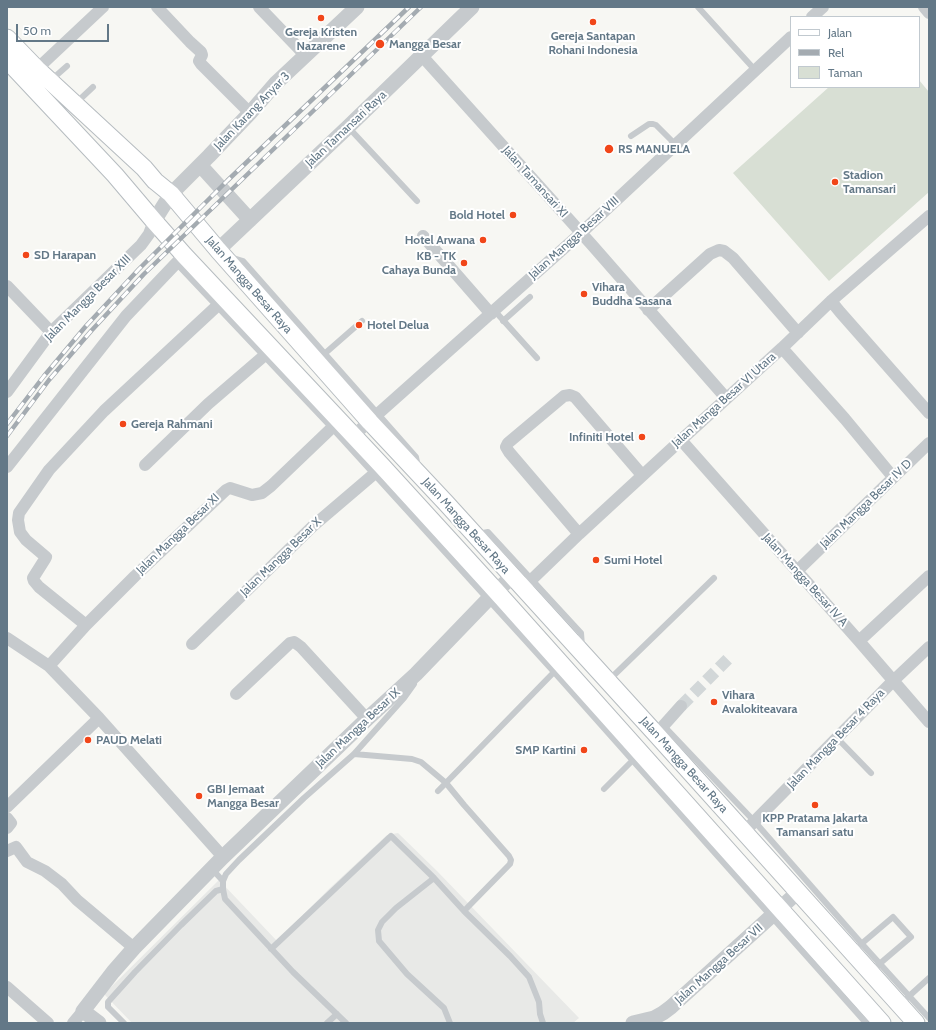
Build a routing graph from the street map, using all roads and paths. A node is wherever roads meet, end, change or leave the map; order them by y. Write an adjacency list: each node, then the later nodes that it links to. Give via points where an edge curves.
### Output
1 (103, 7): 17 (street)
2 (157, 7): 22 (street, via 201,52 201,64)
3 (259, 7): 13 (street)
4 (357, 7): 13 (street, Jalan Karang Anyar 3)
5 (472, 7): 14 (street, Jalan Tamansari Raya)
6 (698, 7): 18 (lane)
7 (823, 7): 10 (street)
8 (924, 7): 9 (street)
9 (929, 13)
10 (813, 16)
11 (7, 38): 17 (main road, Jalan Mangga Besar Raya)
12 (790, 38): 18 (street, Jalan Mangga Besar VIII)
13 (306, 56): 22 (street, Jalan Karang Anyar 3)
14 (422, 56): 23 (street, Jalan Tamansari Raya); 34 (street, Jalan Tamansari XI)
15 (7, 60): 28 (main road, Jalan Mangga Besar Raya)
16 (67, 66): 19 (lane)
17 (36, 69): 19 (main road, Jalan Mangga Besar Raya)
18 (756, 70): 25 (street, Jalan Mangga Besar VIII)
19 (50, 81): 21 (main road, Jalan Mangga Besar Raya)
20 (93, 87): 21 (lane)
21 (75, 104): 27 (main road, Jalan Mangga Besar Raya)
22 (250, 113): 26 (street, Jalan Karang Anyar 3)
23 (348, 127): 30 (lane); 32 (street, Jalan Tamansari Raya)
24 (631, 136): 25 (lane, via 648,124 653,124)
25 (676, 145): 34 (street, Jalan Mangga Besar VIII)
26 (200, 165): 29 (street, Jalan Karang Anyar 3); 32 (street)
27 (144, 168): 28 (main road, via 141,180); 29 (main road, Jalan Mangga Besar Raya)
28 (126, 188): 33 (main road, Jalan Mangga Besar Raya)
29 (171, 194): 33 (street, Jalan Karang Anyar 3); 36 (main road, Jalan Mangga Besar Raya)
30 (417, 201)
31 (929, 216): 40 (street, Jalan Manga Besar VI Utara)
32 (250, 220): 36 (street, Jalan Tamansari Raya)
33 (154, 221): 37 (main road, Jalan Mangga Besar Raya); 46 (street, Jalan Mangga Besar XIII, via 141,245)
34 (581, 233): 42 (street, Jalan Tamansari XI); 43 (street, Jalan Mangga Besar VIII)
35 (423, 236): 43 (street)
36 (219, 252): 50 (main road, Jalan Mangga Besar Raya)
37 (180, 259): 41 (lane); 49 (main road, Jalan Mangga Besar Raya); 61 (street, via 126,316)
38 (7, 286): 46 (street)
39 (530, 297): 45 (lane)
40 (831, 301): 47 (street, Jalan Manga Besar VI Utara); 54 (street)
41 (217, 306): 49 (lane); 72 (street, via 104,412 49,470 19,513 20,532 46,557 33,578 34,581)
42 (648, 310): 47 (street, via 710,254 719,250 733,258); 53 (street, Jalan Tamansari XI)
43 (492, 312): 45 (lane); 55 (street, Jalan Mangga Besar VIII)
44 (362, 321): 50 (lane)
45 (503, 321): 51 (lane)
46 (51, 332): 52 (street, Jalan Mangga Besar XIII)
47 (798, 333): 48 (street, Jalan Manga Besar VI Utara)
48 (782, 348): 53 (street, Jalan Manga Besar VI Utara); 64 (street)
49 (268, 353): 56 (main road, Jalan Mangga Besar Raya); 60 (street, via 208,404)
50 (320, 357): 55 (main road, Jalan Mangga Besar Raya)
51 (537, 358)
52 (7, 392)
53 (726, 398): 58 (street, Jalan Manga Besar VI Utara)
54 (929, 413)
55 (374, 418): 57 (street, Jalan Mangga Besar VIII); 70 (main road, Jalan Mangga Besar Raya, via 419,474 474,535)
56 (336, 424): 57 (main road, Jalan Mangga Besar Raya); 62 (lane); 72 (street, Jalan Mangga Besar XI, via 262,493 252,495 230,488 226,490)
57 (353, 436): 65 (main road, Jalan Mangga Besar Raya)
58 (681, 440): 63 (street, Jalan Manga Besar VI Utara); 67 (street, Jalan Mangga Besar IV A)
59 (929, 443): 64 (street, Jalan Mangga Besar IV D)
60 (145, 465)
61 (7, 467)
62 (374, 474): 65 (lane); 75 (street, Jalan Mangga Besar X, via 313,526)
63 (642, 475): 66 (street, Jalan Manga Besar VI Utara); 66 (street, via 570,395 564,396 508,443 506,447 509,452)
64 (893, 477): 67 (street, Jalan Mangga Besar IV D)
65 (412, 507): 71 (main road, Jalan Mangga Besar Raya)
66 (579, 534): 70 (street, Jalan Manga Besar VI Utara)
67 (800, 568): 74 (street, Jalan Mangga Besar IV A)
68 (929, 576): 74 (street)
69 (714, 578): 80 (lane)
70 (522, 581): 71 (street, Jalan Mangga Besar IX); 80 (main road, Jalan Mangga Besar Raya)
71 (492, 596): 78 (main road, Jalan Mangga Besar Raya); 79 (street, Jalan Mangga Besar IX)
72 (86, 626): 77 (street, Jalan Mangga Besar XI)
73 (7, 638): 77 (street)
74 (860, 641): 81 (street, Jalan Mangga Besar IV A)
75 (192, 644)
76 (929, 647): 81 (street, Jalan Mangga Besar 4 Raya)
77 (49, 666): 84 (street)
78 (558, 668): 90 (main road, Jalan Mangga Besar Raya); 92 (lane)
79 (416, 674): 85 (street, Jalan Mangga Besar IX); 89 (lane, via 416,681 404,698)
80 (607, 681): 87 (main road, Jalan Mangga Besar Raya)
81 (893, 681): 86 (street, Jalan Mangga Besar IV A); 88 (street, Jalan Mangga Besar 4 Raya)
82 (236, 694): 85 (street, via 294,642)
83 (682, 706): 87 (street)
84 (99, 718): 95 (street); 102 (street)
85 (367, 719): 102 (street, Jalan Mangga Besar IX)
86 (929, 722)
87 (655, 727): 97 (main road, Jalan Mangga Besar Raya)
88 (837, 738): 91 (lane); 97 (street, Jalan Mangga Besar 4 Raya)
89 (354, 754): 92 (lane, via 412,759 421,762); 105 (lane, via 239,860 226,874)
90 (636, 757): 93 (lane); 109 (main road, Jalan Mangga Besar Raya)
91 (871, 773)
92 (446, 783): 94 (lane); 108 (lane, via 511,860)
93 (604, 789)
94 (438, 791)
95 (7, 807)
96 (7, 818): 98 (street, via 11,823)
97 (749, 827): 107 (main road, Jalan Mangga Besar Raya); 111 (lane)
98 (7, 828)
99 (397, 831): 100 (lane)
100 (391, 836): 104 (lane); 112 (lane)
101 (7, 851): 110 (street, via 16,847 27,862 62,884)
102 (223, 857): 103 (street, Jalan Mangga Besar IX)
103 (207, 873): 105 (lane); 110 (street, Jalan Mangga Besar IX); 118 (street, Jalan Mangga Besar IX, via 198,895 120,975)
104 (434, 878): 108 (lane); 126 (lane, via 382,922 378,930 379,941 407,974 444,1008)
105 (223, 882): 106 (lane)
106 (223, 889): 112 (lane, via 225,899); 123 (lane, via 216,891 181,925 108,1002 108,1006)
107 (798, 892): 109 (street, Jalan Mangga Besar VII); 111 (main road, Jalan Mangga Besar Raya)
108 (464, 911): 127 (lane, via 529,977 539,1002)
109 (775, 913): 120 (main road, Jalan Mangga Besar Raya); 128 (street, Jalan Mangga Besar VII, via 671,1007 654,1018)
110 (134, 948): 118 (street, Jalan Mangga Besar IX, via 113,972)
111 (857, 948): 113 (main road, Jalan Mangga Besar Raya); 113 (lane, via 893,917 911,937)
112 (271, 949): 117 (lane)
113 (875, 968): 116 (main road, Jalan Mangga Besar Raya)
114 (929, 978): 116 (lane)
115 (7, 987): 121 (street)
116 (904, 1001): 119 (lane); 129 (main road, Jalan Mangga Besar Raya)
117 (336, 1014): 124 (lane); 125 (lane)
118 (90, 1016): 122 (street)
119 (929, 1018)
120 (871, 1021)
121 (48, 1023)
122 (73, 1023)
123 (124, 1023)
124 (328, 1023)
125 (346, 1023)
126 (450, 1023)
127 (543, 1023)
128 (633, 1023)
129 (916, 1023)

